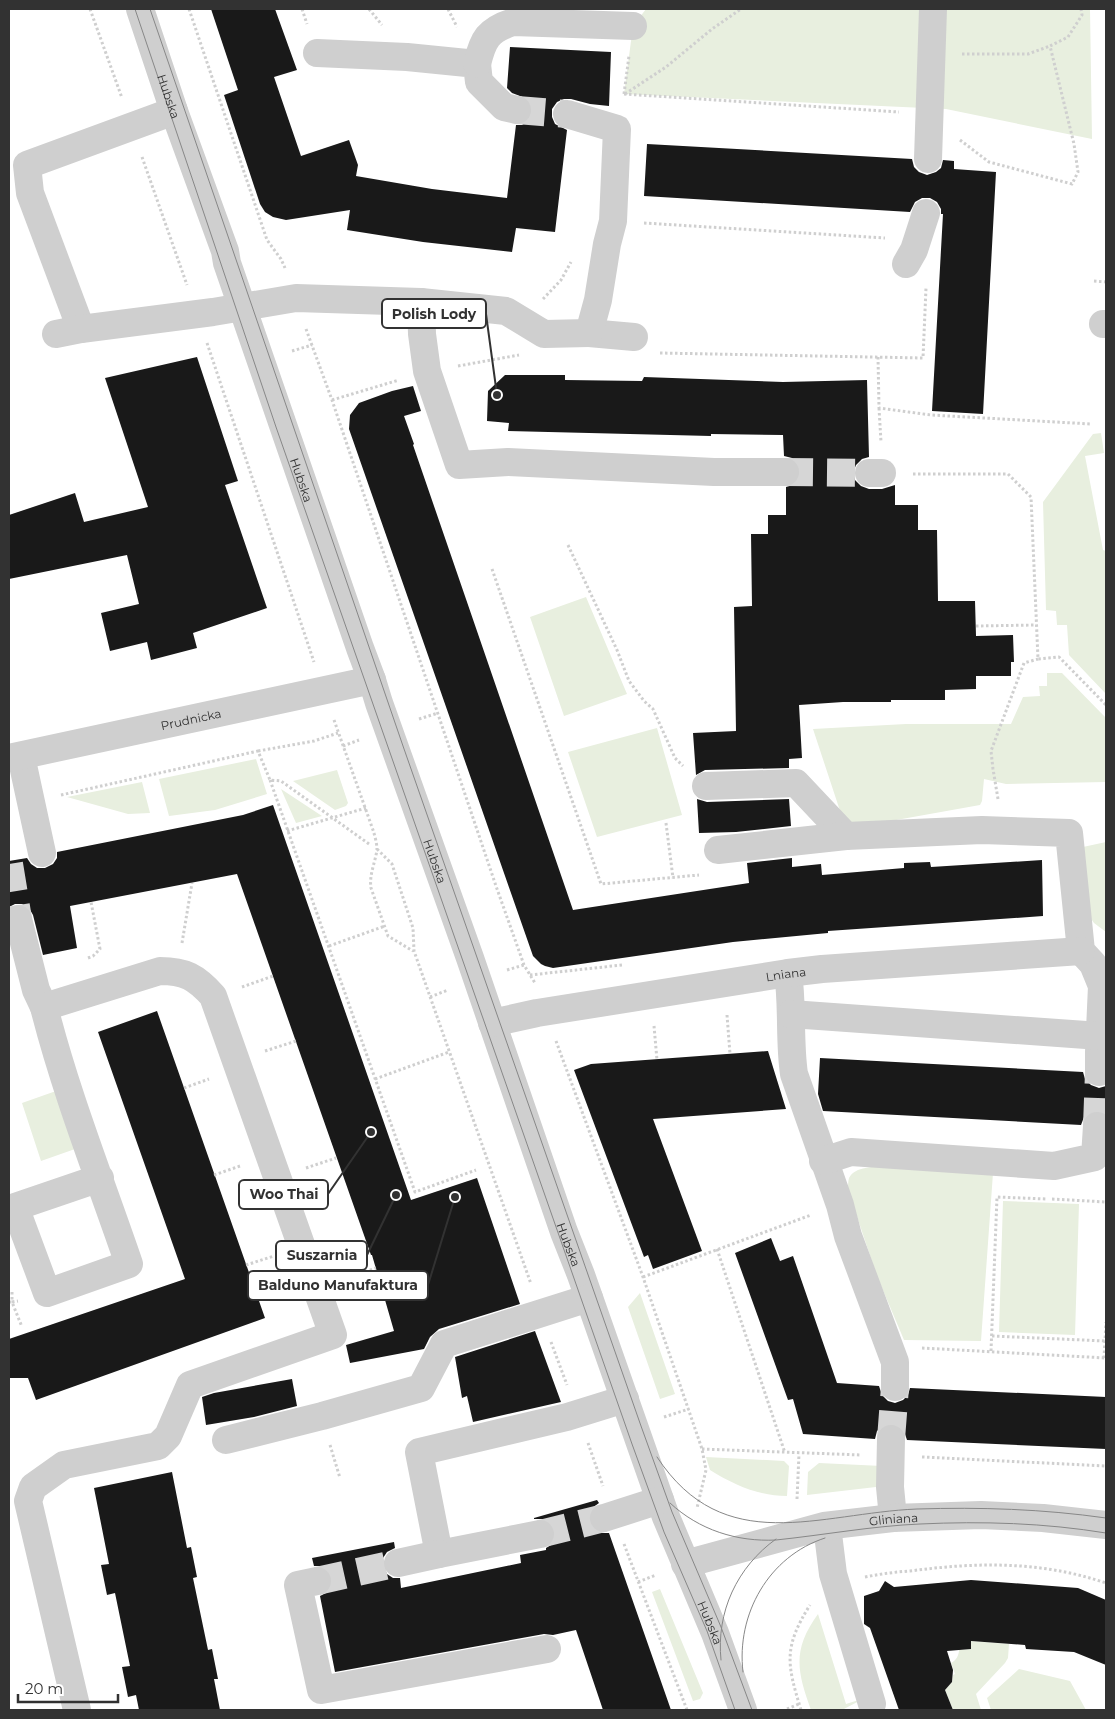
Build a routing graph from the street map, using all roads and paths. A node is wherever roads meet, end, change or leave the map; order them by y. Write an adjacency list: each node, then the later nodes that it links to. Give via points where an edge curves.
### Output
1 (90, 9): 13 (path)
2 (140, 9): 15 (street, Hubska)
3 (189, 9): 26 (path, via 267,240)
4 (741, 9): 12 (path, via 666,67)
5 (933, 9): 10 (street)
6 (1081, 9): 8 (path, via 1082,15 1068,37)
7 (633, 26): 11 (street, via 513,22 498,27 487,37); 12 (path)
8 (1050, 46): 10 (path, via 1028,54); 17 (path, via 1074,144 1078,172 1072,184 989,162 945,129)
9 (317, 53): 11 (street)
10 (932, 54): 17 (street)
11 (476, 64): 14 (street, via 479,82 504,108)
12 (624, 94): 17 (path); 18 (path)
13 (122, 99)
14 (517, 110)
15 (174, 111): 21 (street, via 27,166); 31 (street, Hubska)
16 (568, 114): 18 (street)
17 (931, 114): 20 (street)
18 (617, 129): 23 (street)
19 (140, 149): 29 (path)
20 (928, 159)
21 (19, 197): 31 (street, via 68,332)
22 (926, 213): 24 (street)
23 (613, 221): 24 (path, via 857,236); 34 (street)
24 (912, 252): 40 (path, via 928,260 923,358)
25 (573, 258): 32 (path, via 561,280)
26 (288, 275)
27 (1094, 282): 28 (path)
28 (1106, 282)
29 (188, 289)
30 (421, 302): 31 (street, via 296,298); 32 (street, via 506,311); 41 (street)
31 (243, 307): 54 (street, Hubska)
32 (522, 321): 34 (street, via 544,334)
33 (304, 322): 36 (path)
34 (589, 333): 37 (street)
35 (206, 341): 53 (path)
36 (312, 345): 38 (path); 42 (path)
37 (644, 345): 40 (path)
38 (292, 351)
39 (521, 355): 41 (path)
40 (878, 357): 43 (path)
41 (427, 371): 42 (path); 46 (street, via 459,465 508,462 714,472)
42 (332, 400): 57 (path)
43 (879, 408): 44 (path, via 931,415); 45 (path)
44 (1091, 424)
45 (881, 443)
46 (785, 472)
47 (936, 474): 50 (path, via 1008,474 1031,497)
48 (568, 545): 60 (path, via 629,681 653,709)
49 (492, 569): 79 (path, via 601,884)
50 (1036, 625): 51 (path); 52 (path)
51 (976, 626)
52 (1038, 658): 55 (path, via 1059,657); 65 (path, via 1024,663 992,751)
53 (315, 665)
54 (372, 680): 64 (street, Prudnicka); 99 (street, Hubska)
55 (1106, 705)
56 (331, 712): 59 (path)
57 (438, 713): 58 (path); 88 (path)
58 (419, 719)
59 (338, 733): 62 (path); 63 (path)
60 (666, 737)
61 (360, 740): 62 (path)
62 (343, 746): 69 (path)
63 (258, 751): 66 (path); 68 (path)
64 (15, 757): 68 (street)
65 (992, 769)
66 (270, 780): 70 (path, via 281,781); 72 (path)
67 (706, 786): 73 (street, via 796,784)
68 (31, 801): 77 (street)
69 (366, 808): 70 (path); 75 (path)
70 (333, 818): 72 (path); 74 (path)
71 (666, 822): 79 (path)
72 (287, 831): 84 (path)
73 (846, 836): 76 (street); 86 (street, via 982,830 1070,833)
74 (369, 844)
75 (377, 849): 83 (path, via 370,883); 85 (path, via 392,864 413,928)
76 (718, 850)
77 (42, 853)
78 (702, 875): 79 (path)
79 (672, 878)
80 (192, 883): 90 (path)
81 (91, 902): 87 (path, via 100,949)
82 (18, 919): 95 (street, via 36,990)
83 (385, 926): 84 (path); 85 (path, via 388,936)
84 (329, 946): 106 (path)
85 (414, 951): 94 (path)
86 (1081, 951): 91 (street, Lniana); 101 (street, via 1093,964 1102,986)
87 (93, 956)
88 (524, 965): 89 (path); 93 (path)
89 (507, 970)
90 (177, 971): 95 (street, via 160,971); 155 (street, via 194,978 213,996 333,1334 190,1385 168,1436 158,1446 64,1464 33,1487 28,1501)
91 (788, 973): 97 (street); 99 (street, Lniana)
92 (448, 990): 94 (path)
93 (538, 990)
94 (430, 996): 102 (path)
95 (44, 1007): 111 (street, via 58,1060)
96 (727, 1012): 103 (path)
97 (791, 1014): 101 (street); 109 (street, via 794,1074)
98 (653, 1020): 104 (path)
99 (492, 1023): 116 (street, Hubska)
100 (554, 1034): 115 (path)
101 (1100, 1036): 105 (street)
102 (449, 1052): 106 (path); 118 (path)
103 (730, 1054)
104 (657, 1060)
105 (1099, 1072)
106 (375, 1079): 110 (path, via 415,1192)
107 (1097, 1126): 108 (street)
108 (1101, 1157): 109 (street, via 1054,1166 851,1152)
109 (823, 1160): 113 (street)
110 (476, 1170)
111 (100, 1178): 111 (street, via 129,1264 47,1293 15,1207)
112 (1106, 1202): 121 (path, via 998,1197)
113 (840, 1205): 114 (path); 123 (street)
114 (717, 1249): 115 (path); 133 (path)
115 (643, 1277): 128 (path)
116 (589, 1298): 118 (street); 127 (street, Hubska)
117 (9, 1302): 120 (path, via 12,1302)
118 (541, 1313): 130 (street, via 444,1344 421,1388)
119 (1106, 1322): 122 (path)
120 (22, 1327)
121 (992, 1336): 122 (path); 124 (path)
122 (1105, 1341): 125 (path)
123 (888, 1346): 124 (path); 126 (street, via 895,1362)
124 (992, 1351): 125 (path)
125 (1105, 1358)
126 (894, 1387)
127 (625, 1399): 138 (street, Hubska); 144 (street, via 567,1417 418,1452)
128 (689, 1409): 129 (path); 132 (path)
129 (665, 1416)
130 (226, 1440)
131 (891, 1448): 134 (path); 135 (path); 140 (street, via 890,1487)
132 (702, 1449): 133 (path); 136 (path)
133 (785, 1453): 134 (path)
134 (799, 1454): 137 (path)
135 (1106, 1466)
136 (706, 1470)
137 (797, 1498)
138 (660, 1500): 139 (street); 146 (street, Hubska)
139 (604, 1518)
140 (894, 1518): 141 (street, Gliniana, via 981,1515); 142 (street, Gliniana)
141 (1106, 1525)
142 (827, 1526): 146 (street, Gliniana); 150 (street)
143 (540, 1534): 144 (street)
144 (439, 1554): 145 (street)
145 (398, 1563)
146 (685, 1564): 156 (street, Hubska)
147 (866, 1576): 149 (path, via 946,1566 1011,1564 1082,1575)
148 (317, 1580): 151 (street, via 298,1585 321,1690)
149 (1106, 1583)
150 (836, 1584): 152 (path, via 814,1598 792,1640 791,1679); 153 (street)
151 (547, 1649)
152 (799, 1704): 154 (path); 157 (path)
153 (872, 1704)
154 (787, 1709)
155 (77, 1710)
156 (744, 1710)
157 (801, 1710)

